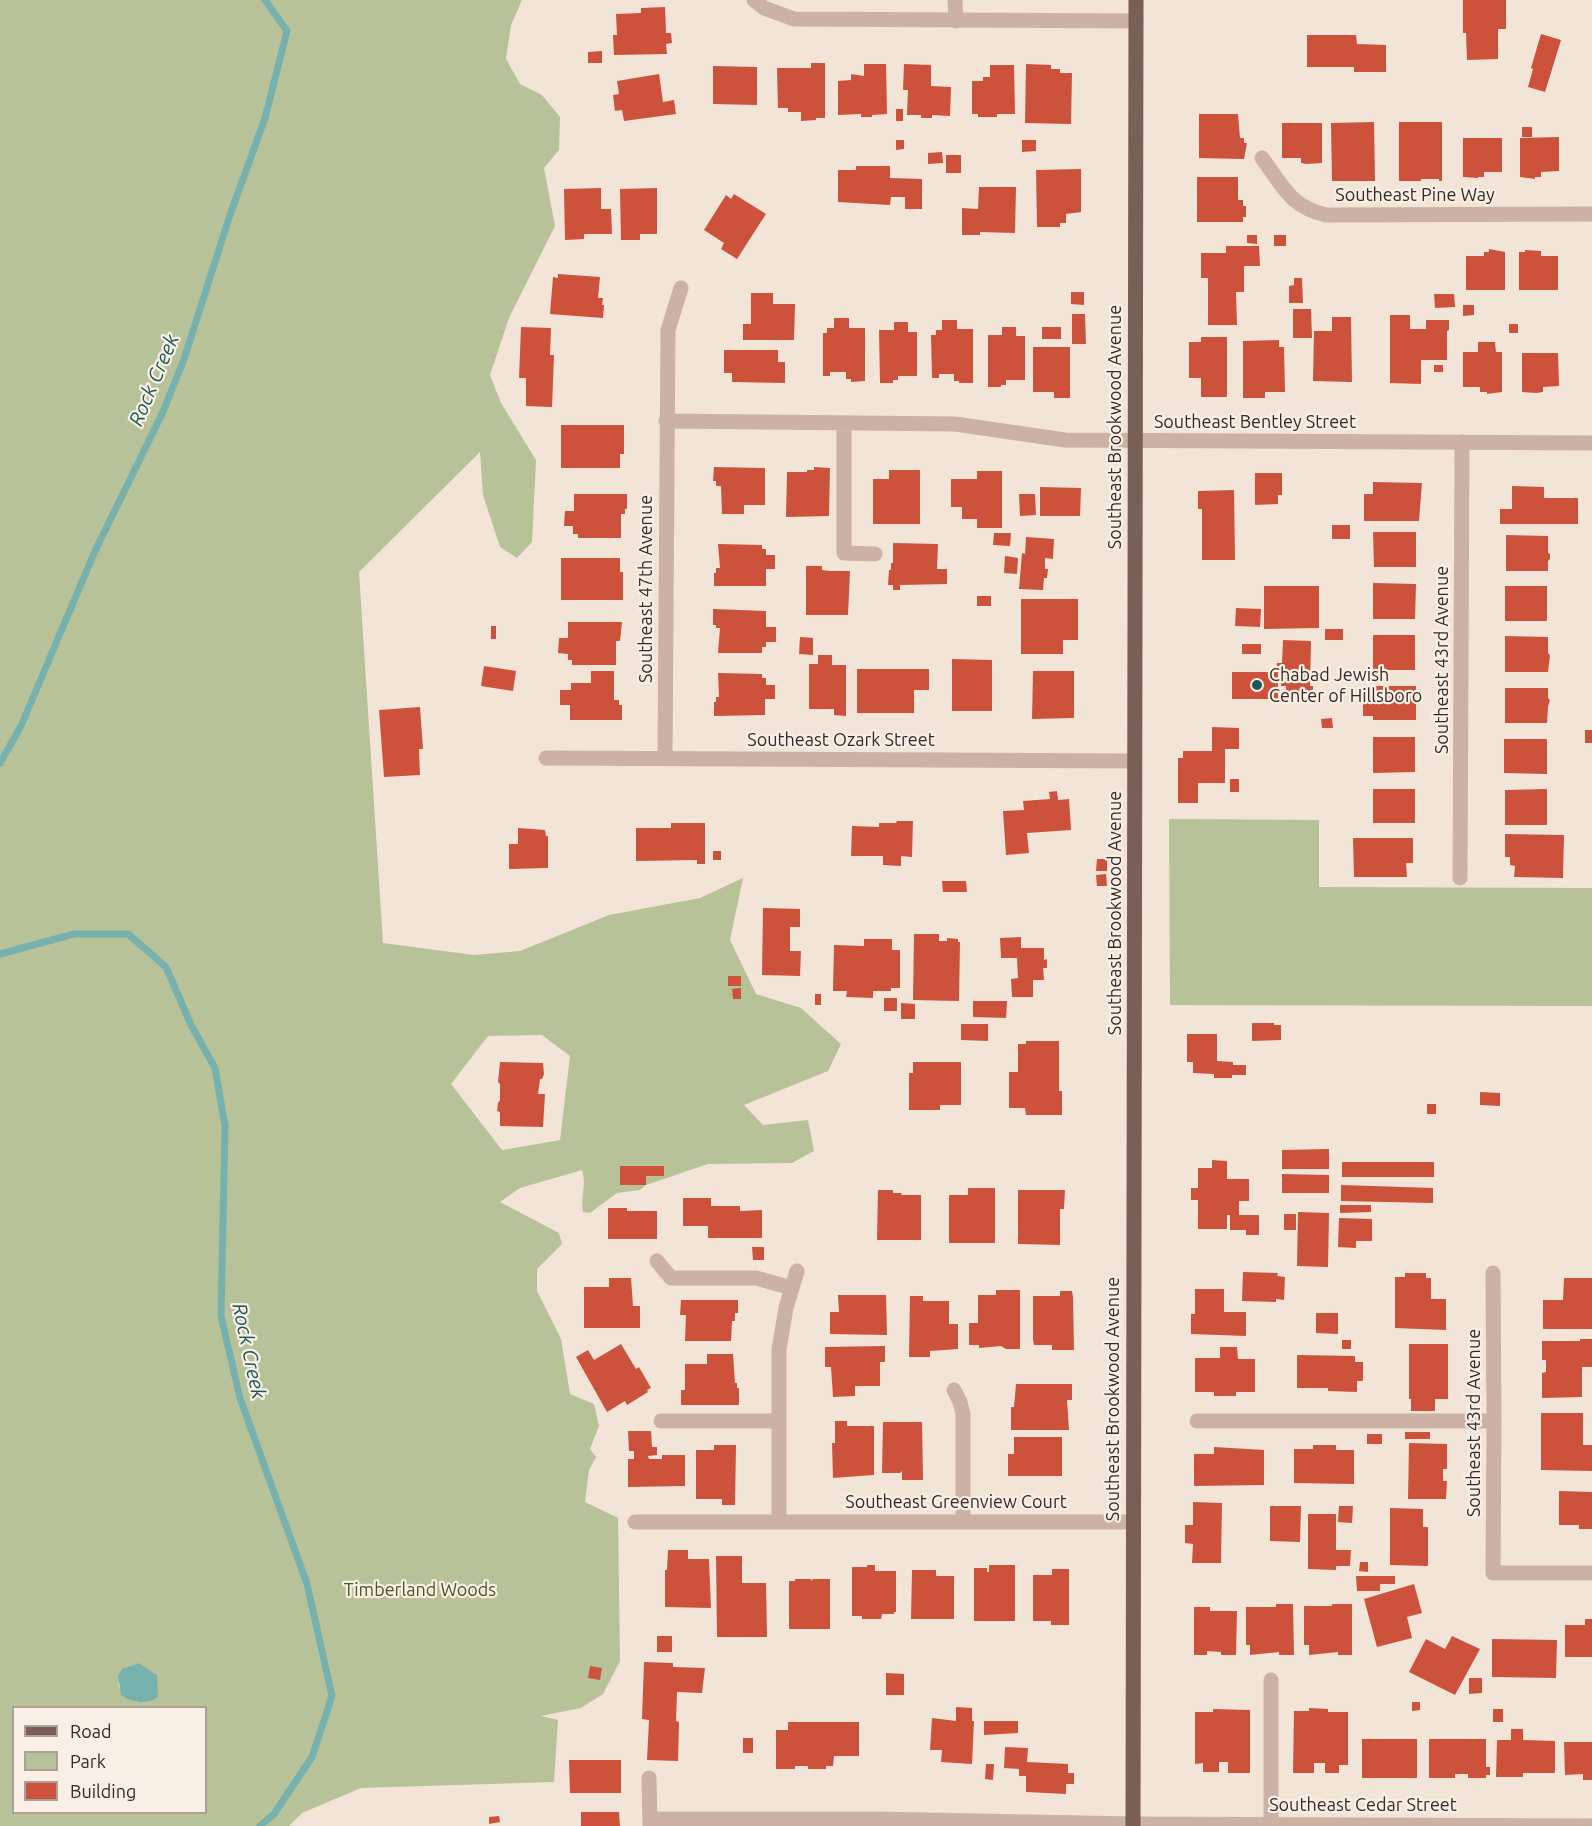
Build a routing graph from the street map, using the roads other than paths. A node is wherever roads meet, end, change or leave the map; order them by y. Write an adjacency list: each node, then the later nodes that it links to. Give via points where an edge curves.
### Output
1 (754, 0): 4 (street, via 794,19)
2 (955, 0): 4 (street)
3 (1136, 0): 5 (main road, Southeast Brookwood Avenue)
4 (956, 21): 5 (street)
5 (1136, 21): 11 (main road, Southeast Brookwood Avenue)
6 (1262, 158): 7 (street, Southeast Pine Way, via 1294,202 1326,215)
7 (1592, 214)
8 (681, 288): 9 (street, Southeast 47th Avenue, via 668,330)
9 (666, 421): 10 (street, Southeast Bentley Street); 16 (street, Southeast 47th Avenue)
10 (844, 423): 11 (street, Southeast Bentley Street, via 955,424 1065,440); 14 (street, via 844,553)
11 (1135, 441): 12 (street, Southeast Bentley Street); 17 (main road, Southeast Brookwood Avenue)
12 (1462, 442): 13 (street, Southeast Bentley Street); 18 (street, Southeast 43rd Avenue)
13 (1592, 442)
14 (874, 554)
15 (546, 758): 16 (street, Southeast Ozark Street)
16 (665, 758): 17 (street, Southeast Ozark Street)
17 (1134, 761): 31 (main road, Southeast Brookwood Avenue)
18 (1460, 878)
19 (657, 1261): 22 (street, via 671,1278 756,1278)
20 (797, 1271): 22 (street)
21 (1493, 1272): 27 (street, Southeast 43rd Avenue)
22 (792, 1287): 25 (street, via 779,1348)
23 (954, 1390): 30 (street, via 963,1414)
24 (661, 1421): 25 (street)
25 (779, 1421): 29 (street)
26 (1197, 1421): 27 (street)
27 (1494, 1421): 32 (street, Southeast 43rd Avenue, via 1493,1573)
28 (635, 1522): 29 (street, Southeast Greenview Court)
29 (779, 1522): 30 (street, Southeast Greenview Court)
30 (963, 1522): 31 (street, Southeast Greenview Court)
31 (1133, 1522): 37 (main road, Southeast Brookwood Avenue)
32 (1592, 1573)
33 (1272, 1680): 36 (street)
34 (649, 1778): 35 (street)
35 (650, 1822): 37 (street, Southeast Cedar Street, via 876,1819)
36 (1272, 1824): 37 (street, Southeast Cedar Street); 38 (street, Southeast Cedar Street)
37 (1133, 1825)
38 (1592, 1826)

